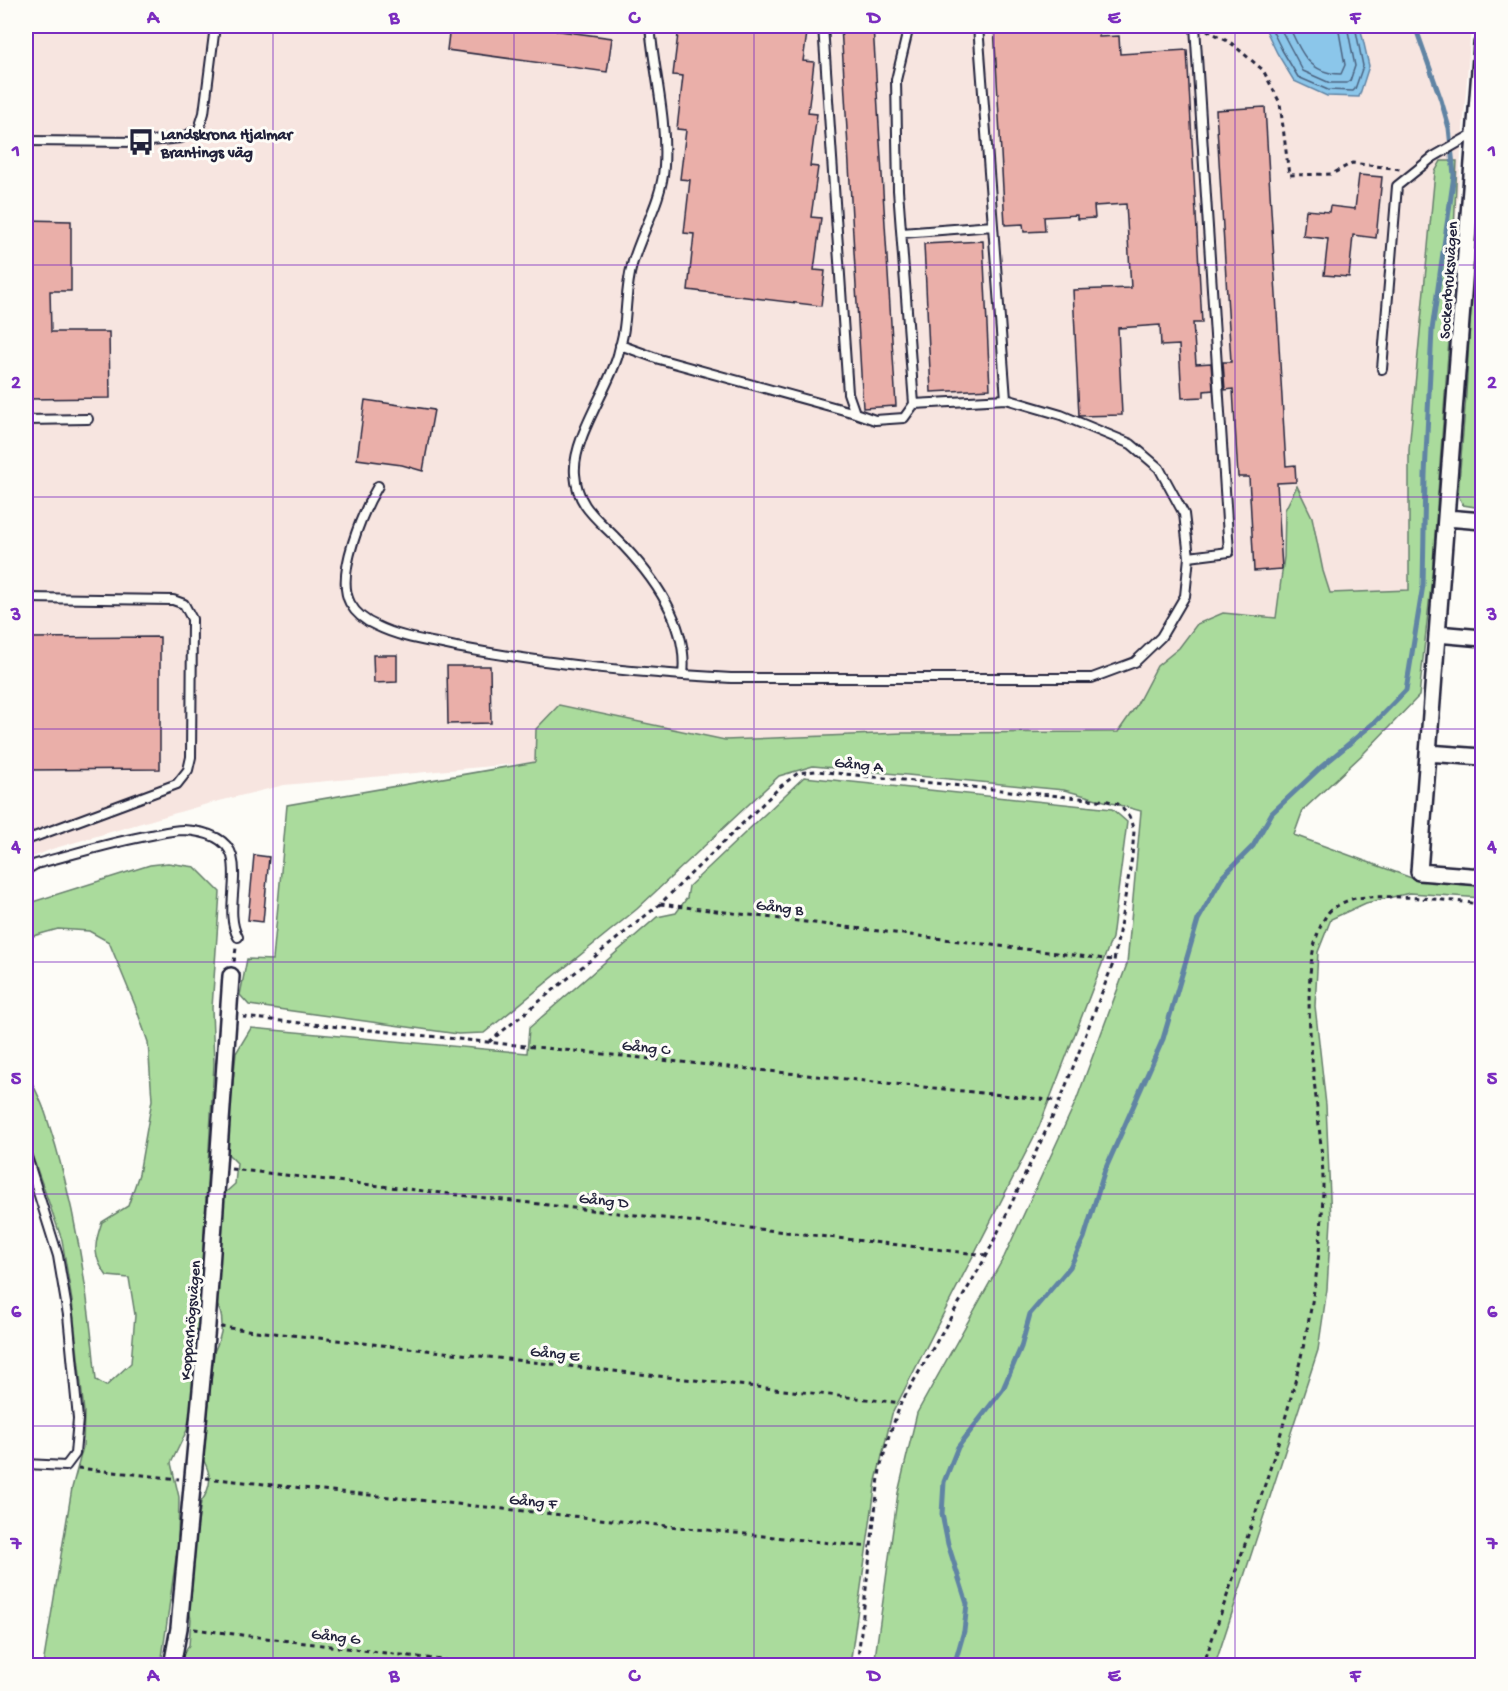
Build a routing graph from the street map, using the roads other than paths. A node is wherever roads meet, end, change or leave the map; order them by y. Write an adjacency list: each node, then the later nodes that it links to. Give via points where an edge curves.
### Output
1 (215, 26): 10 (lane, via 204,113 198,129 182,138 141,142)
2 (650, 26): 13 (lane, via 663,123 664,167 656,202 632,265)
3 (823, 26): 17 (lane, via 848,393)
4 (909, 26): 12 (lane, via 896,80)
5 (978, 26): 11 (lane)
6 (1195, 26): 23 (lane, via 1229,552)
7 (1482, 53): 8 (street, Sockerbruksvägen)
8 (1481, 88): 9 (street, Sockerbruksvägen)
9 (1476, 132): 14 (lane, via 1433,157 1397,186); 21 (street, Sockerbruksvägen)
10 (26, 141)
11 (993, 226): 12 (lane); 15 (lane)
12 (902, 233): 16 (lane)
13 (620, 345): 17 (lane); 27 (lane, via 579,446 574,472 578,494 590,513 648,575 669,609 682,639)
14 (1382, 369)
15 (1006, 399): 16 (lane); 23 (lane, via 1061,415 1131,444 1160,468 1184,514)
16 (914, 404): 17 (lane, via 904,418 875,420)
17 (855, 413)
18 (88, 419): 19 (lane)
19 (26, 420)
20 (378, 486): 27 (lane, via 354,537 345,580 349,601 360,617 415,638 477,651)
21 (1447, 518): 22 (street); 25 (street, Sockerbruksvägen)
22 (1482, 521)
23 (1189, 557): 27 (lane, via 1185,597 1161,637 1135,662 1092,678)
24 (26, 598): 30 (lane, via 173,600 184,604 192,619 188,770 177,784)
25 (1437, 634): 26 (street); 28 (street, Sockerbruksvägen)
26 (1482, 638)
27 (683, 675)
28 (1428, 753): 29 (street); 32 (street, Sockerbruksvägen, via 1419,872)
29 (1482, 758)
30 (26, 840)
31 (26, 870): 33 (lane, via 133,838 181,830 203,832 221,840 232,855 233,929)
32 (1482, 877)
33 (238, 937)
34 (231, 976): 37 (street, Kopparhögsvägen, via 207,1325 179,1628)
35 (26, 1154): 36 (lane, via 58,1256 78,1419 75,1454 66,1466)
36 (26, 1464)
37 (172, 1665)

